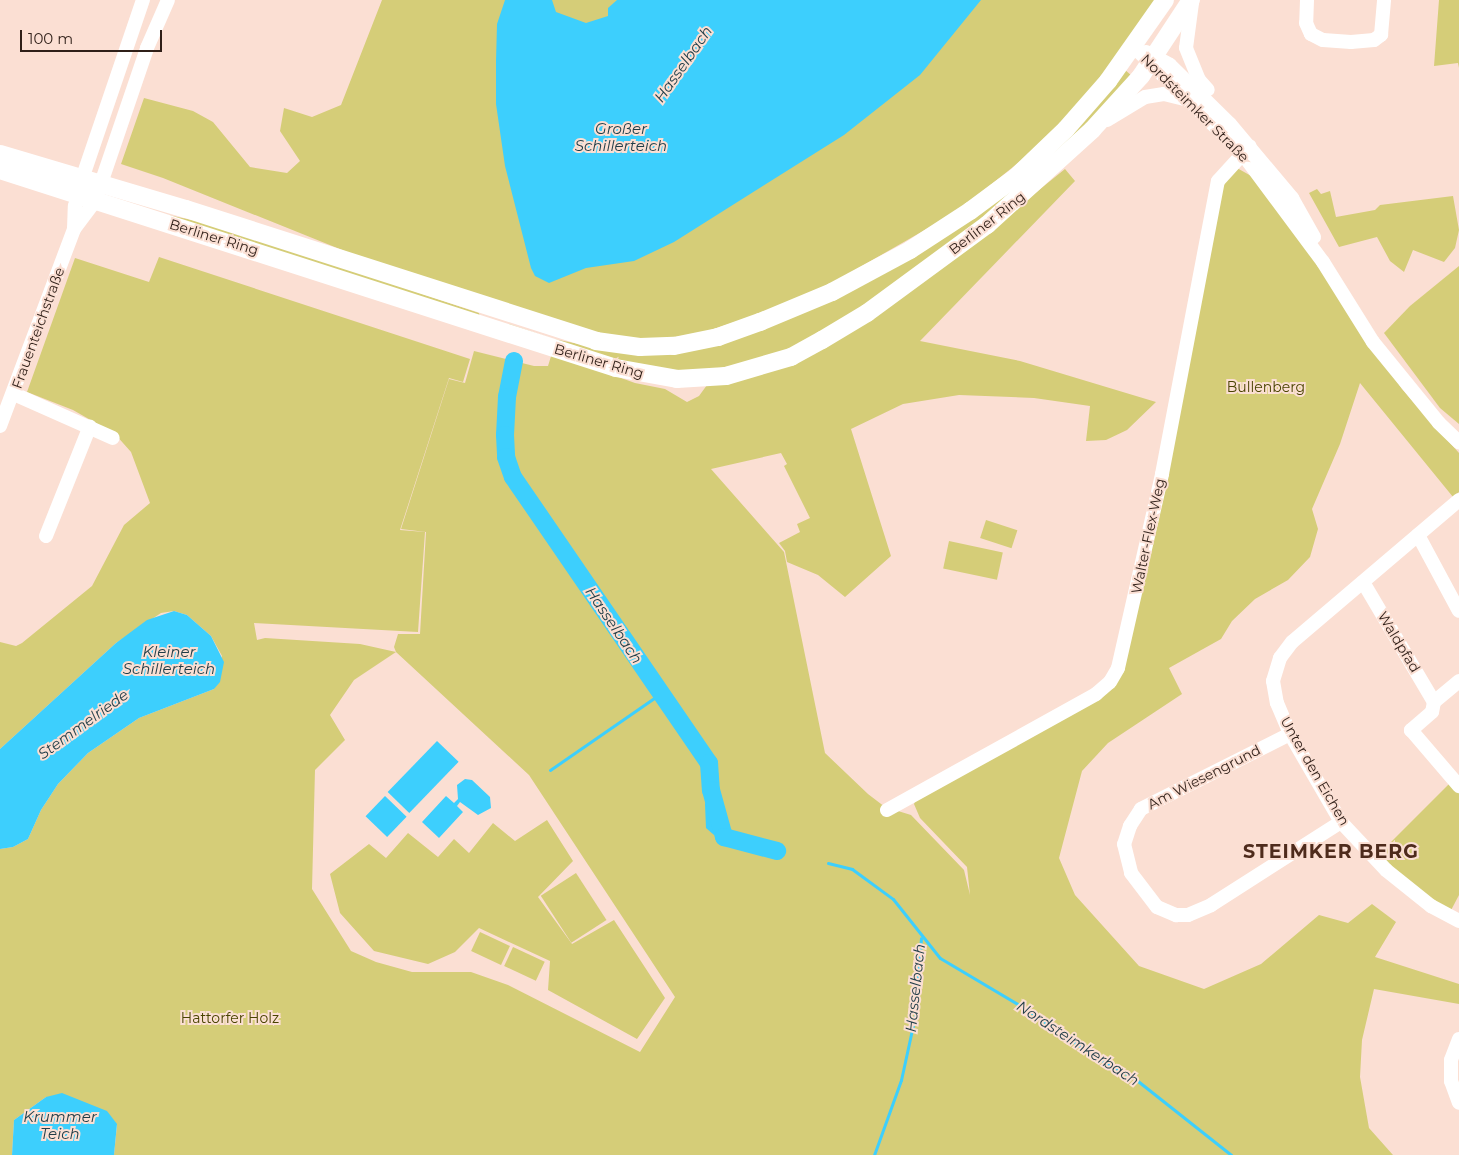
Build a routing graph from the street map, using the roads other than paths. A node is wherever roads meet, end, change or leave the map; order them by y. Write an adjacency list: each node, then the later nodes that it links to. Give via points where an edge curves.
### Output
1 (143, 0): 15 (street)
2 (1165, 0): 7 (main road, Berliner Ring)
3 (1192, 0): 8 (main road, Berliner Ring); 10 (street, via 1187,32 1188,56 1199,80 1215,98)
4 (1307, 0): 5 (street, via 1306,23 1311,34 1323,40 1374,40 1381,34)
5 (1384, 0)
6 (165, 1): 16 (street)
7 (1134, 46): 8 (street, Nordsteimker Straße); 16 (main road, Berliner Ring, via 1066,129 1016,177 970,211 910,250 832,292 734,331 674,346 640,347 596,341)
8 (1152, 59): 9 (street, Nordsteimker Straße); 10 (street, Nordsteimker Straße, via 1170,65); 11 (main road, Berliner Ring)
9 (1193, 102): 11 (street, via 1164,94 1145,97); 12 (street, Nordsteimker Straße)
10 (1230, 124): 12 (street, Nordsteimker Straße)
11 (1092, 130): 17 (main road, Berliner Ring, via 987,225 867,313 791,357 753,370 707,379 677,379 616,368)
12 (1246, 150): 22 (street, Nordsteimker Straße, via 1292,198 1316,239 1322,262 1373,342 1439,423); 32 (street, Walter-Flex-Weg, via 1218,181 1162,474 1118,668 1110,682 1096,694)
13 (0, 154): 15 (main road, Berliner Ring)
14 (0, 170): 17 (main road, Berliner Ring)
15 (82, 179): 16 (main road, Berliner Ring); 17 (street)
16 (101, 184): 17 (street)
17 (86, 198): 18 (street, Frauenteichstraße)
18 (14, 394): 19 (street, Frauenteichstraße); 20 (street)
19 (0, 424)
20 (90, 426): 21 (street); 25 (street)
21 (113, 438)
22 (1459, 442)
23 (1459, 500): 24 (street, Unter den Eichen)
24 (1418, 535): 26 (street, Unter den Eichen); 27 (street)
25 (46, 536)
26 (1363, 582): 29 (street, Waldpfad); 30 (street, Unter den Eichen, via 1292,642 1280,658 1273,681 1277,703)
27 (1459, 611)
28 (1459, 681): 29 (street)
29 (1434, 702): 31 (street, via 1432,712 1411,730)
30 (1290, 734): 33 (street, Unter den Eichen); 33 (street, Am Wiesengrund, via 1141,809 1124,844 1132,873 1157,907 1176,915 1188,915 1211,905)
31 (1459, 786)
32 (887, 810)
33 (1341, 822): 34 (street, Unter den Eichen, via 1386,870 1420,899)
34 (1459, 921)
35 (1459, 1039): 36 (street, via 1451,1060 1451,1081)
36 (1459, 1103)

